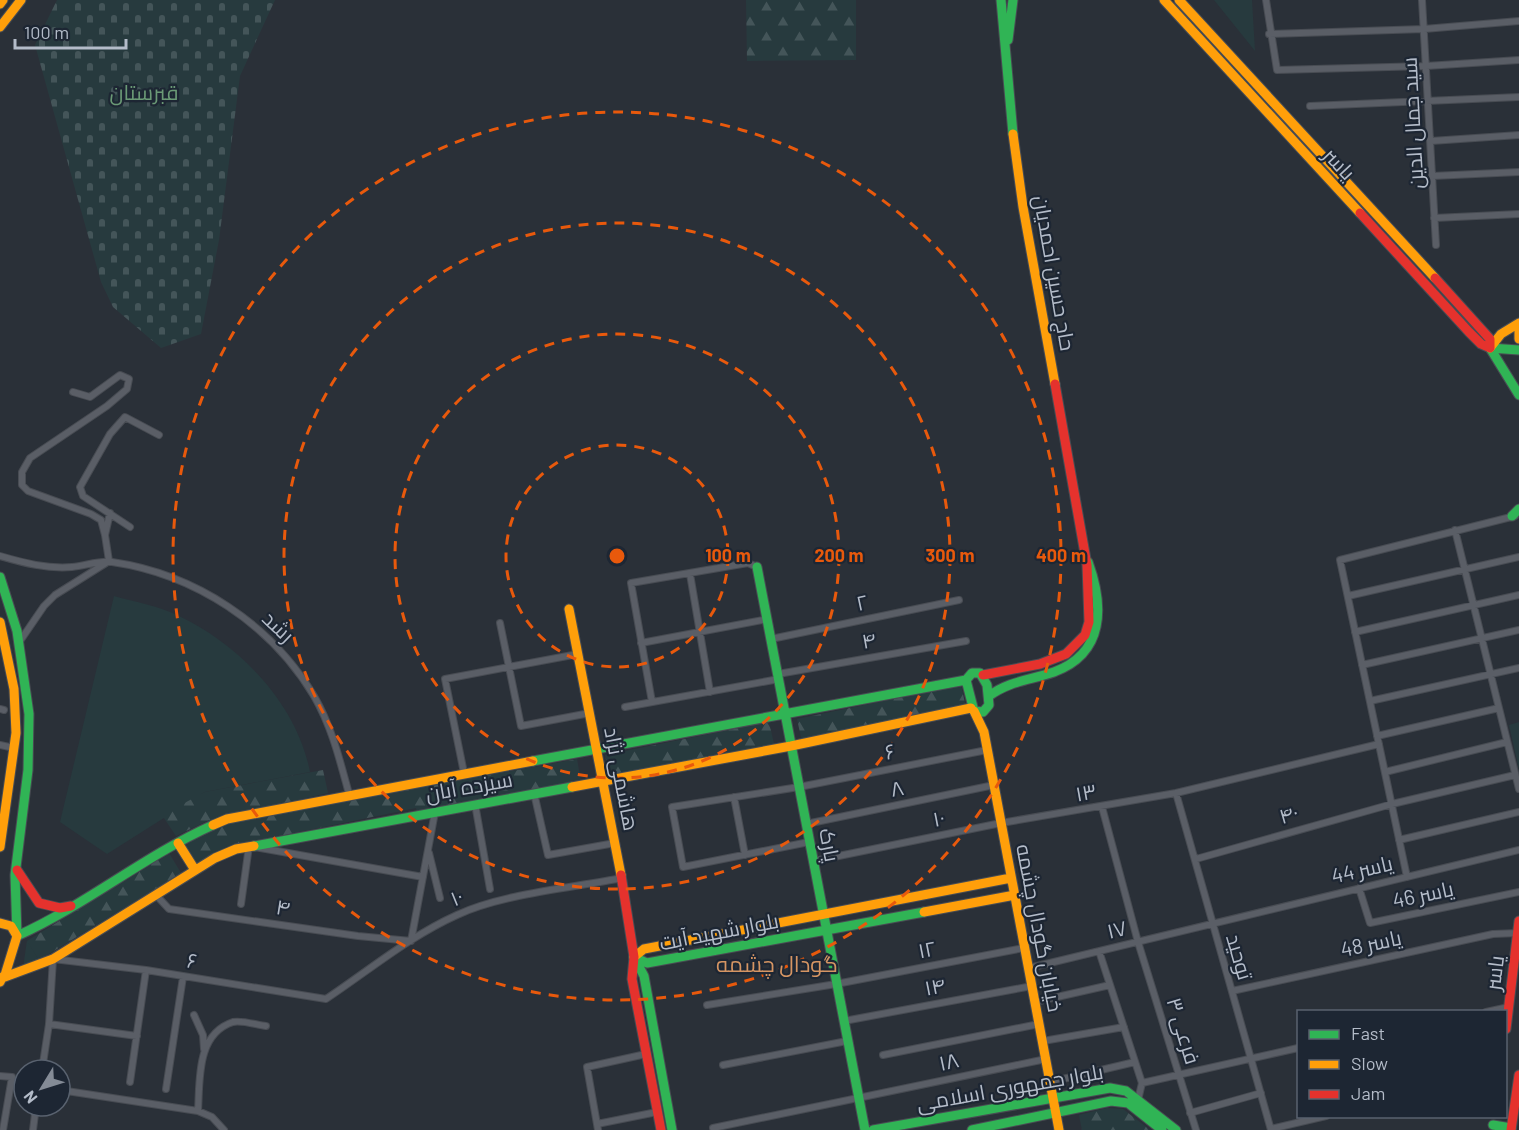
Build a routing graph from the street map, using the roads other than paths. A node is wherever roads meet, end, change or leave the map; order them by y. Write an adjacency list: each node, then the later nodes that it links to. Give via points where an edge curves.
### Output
1 (3, 0): 9 (main road)
2 (1000, 0): 14 (main road, حاج حسین احمدیان)
3 (1013, 0): 14 (main road)
4 (1164, 0): 22 (main road, یاسر)
5 (1179, 0): 20 (main road, یاسر)
6 (1266, 0): 13 (street)
7 (1422, 0): 12 (street, سید جمال الدین)
8 (16, 2): 11 (main road)
9 (0, 4)
10 (1519, 21): 12 (street)
11 (0, 27)
12 (1424, 29): 13 (street); 16 (street, سید جمال الدین)
13 (1269, 34): 16 (street, via 1277,70)
14 (1006, 60): 41 (main road, حاج حسین احمدیان, via 1023,206)
15 (1519, 60): 16 (street)
16 (1426, 66): 18 (street, سید جمال الدین)
17 (1519, 96): 18 (street)
18 (1428, 101): 19 (street); 23 (street, سید جمال الدین)
19 (1310, 106)
20 (1301, 132): 22 (main road); 31 (main road, یاسر, via 1477,324 1490,339)
21 (1519, 135): 23 (street)
22 (1293, 140): 31 (main road, یاسر, via 1481,345)
23 (1431, 141): 25 (street, سید جمال الدین)
24 (1519, 172): 25 (street)
25 (1432, 176): 27 (street, سید جمال الدین)
26 (1519, 214): 27 (street)
27 (1434, 218): 28 (street, سید جمال الدین)
28 (1436, 245)
29 (1519, 325): 30 (main road); 31 (main road, via 1501,334)
30 (1519, 339)
31 (1490, 348): 32 (main road); 34 (main road, یاسر)
32 (1519, 350)
33 (73, 392): 40 (street, via 90,397 120,375 129,380 127,389 107,406 30,458 21,472 22,485 28,491 91,513 100,520)
34 (1519, 395)
35 (159, 435): 36 (street, via 125,417 110,434 80,487 84,496)
36 (110, 513): 38 (street); 40 (street)
37 (1517, 513): 39 (street)
38 (130, 527)
39 (1455, 530): 46 (street); 50 (street, via 1340,560)
40 (105, 535): 44 (street)
41 (1084, 551): 70 (main road, حاج حسین احمدیان, via 1090,622 1080,642 1055,660); 74 (main road, حاج حسین احمدیان, via 1098,596 1098,628 1092,643 1077,661 1065,668 1006,683)
42 (0, 556): 44 (street, رشد, via 49,568)
43 (1519, 557): 46 (street)
44 (109, 561): 62 (street, via 56,595); 101 (street, رشد, via 153,570 202,590 246,618 284,654 314,696 336,744)
45 (757, 567): 47 (street, via 748,563); 54 (main road, پارک)
46 (1465, 569): 50 (street); 52 (street)
47 (690, 574): 58 (street); 64 (street, via 631,584)
48 (0, 577): 62 (main road)
49 (1519, 595): 52 (street)
50 (1348, 596): 59 (street)
51 (959, 600): 60 (street, ۲)
52 (1474, 607): 59 (street); 61 (street)
53 (569, 609): 65 (main road, هاشمی نژاد)
54 (768, 619): 58 (street); 60 (main road, پارک)
55 (0, 622): 89 (main road, via 14,689)
56 (500, 623): 67 (street)
57 (1519, 630): 61 (street)
58 (700, 631): 64 (street); 73 (street)
59 (1355, 632): 66 (street)
60 (771, 639): 71 (main road, پارک)
61 (1482, 639): 66 (street); 69 (street)
62 (20, 641): 121 (main road, via 30,737)
63 (966, 641): 71 (street, ۴)
64 (641, 643): 76 (street)
65 (578, 654): 67 (street); 81 (main road, هاشمی نژاد)
66 (1362, 665): 75 (street)
67 (509, 668): 81 (street, via 522,726); 93 (street, via 445,679)
68 (1519, 668): 69 (street)
69 (1491, 674): 75 (street); 78 (street)
70 (983, 675): 72 (main road, حاج حسین احمدیان, via 972,673); 74 (main road)
71 (778, 677): 73 (street, ۴); 82 (main road, پارک)
72 (966, 680): 79 (main road); 82 (main road, سیزده آبان)
73 (710, 692): 76 (street, ۴)
74 (989, 696): 80 (main road)
75 (1370, 701): 84 (street)
76 (652, 702): 77 (street, ۴)
77 (625, 707)
78 (1499, 708): 84 (street); 85 (street)
79 (973, 710): 80 (main road, سیزده آبان); 83 (main road); 88 (main road, سیزده آبان)
80 (987, 710): 83 (main road)
81 (590, 713): 90 (main road, هاشمی نژاد)
82 (786, 714): 88 (main road, پارک); 90 (main road, سیزده آبان)
83 (984, 732): 91 (main road, خیابان گودال چشمه)
84 (1377, 736): 86 (street)
85 (1507, 742): 92 (street); 94 (street)
86 (1379, 744): 92 (street); 100 (street, ۱۳)
87 (0, 745): 89 (street)
88 (791, 746): 95 (main road, سیزده آبان); 97 (main road, پارک)
89 (14, 748): 115 (main road)
90 (597, 750): 93 (main road, سیزده آبان); 95 (main road, هاشمی نژاد)
91 (987, 750): 96 (main road, خیابان گودال چشمه); 97 (street, ۶)
92 (1385, 772): 104 (street)
93 (464, 773): 101 (main road, سیزده آبان)
94 (1515, 774): 98 (street); 104 (street, ۴۰)
95 (603, 781): 99 (main road, سیزده آبان); 113 (main road, هاشمی نژاد)
96 (994, 785): 108 (main road, خیابان گودال چشمه); 109 (street, ۸)
97 (799, 787): 102 (street, ۶); 109 (main road, پارک)
98 (1519, 789)
99 (534, 793): 103 (main road, سیزده آبان); 113 (street, via 548,855)
100 (1176, 793): 105 (street, ۱۳); 119 (street, توحید)
101 (349, 794): 112 (main road, سیزده آبان, via 227,819)
102 (734, 797): 118 (street); 118 (street, ۶, via 672,807 683,867)
103 (475, 804): 106 (main road, سیزده آبان); 128 (street, ۱۰)
104 (1392, 804): 110 (street); 119 (street, ۴۰)
105 (1102, 807): 108 (street, ۱۳); 143 (street, فرعی ۳)
106 (435, 812): 114 (main road, سیزده آبان); 116 (street)
107 (1519, 812): 110 (street)
108 (1001, 823): 120 (street, ۱۰); 126 (main road, خیابان گودال چشمه)
109 (806, 825): 111 (main road, پارک)
110 (1399, 840): 124 (street)
111 (809, 842): 118 (street); 120 (main road, پارک)
112 (178, 843): 122 (main road); 133 (main road, سیزده آبان)
113 (615, 843): 125 (main road, هاشمی نژاد)
114 (249, 846): 122 (main road, سیزده آبان); 123 (street); 134 (street)
115 (0, 847)
116 (428, 850): 123 (street); 132 (street)
117 (1519, 850): 124 (street, یاسر 44)
118 (745, 855)
119 (1196, 859): 138 (street, توحید)
120 (814, 861): 135 (main road, پارک)
121 (16, 868): 133 (main road, via 39,903 60,908); 141 (main road)
122 (195, 870): 130 (main road, سیزده آبان)
123 (423, 877): 142 (street)
124 (1407, 877): 127 (street, یاسر 44)
125 (622, 878): 142 (street, ۱۰, via 492,903 457,915); 146 (main road, هاشمی نژاد)
126 (1011, 878): 131 (main road, خیابان گودال چشمه); 135 (main road, بلوار شهید آیت)
127 (1359, 888): 129 (street, یاسر 46, via 1370,923); 138 (street, یاسر 44)
128 (490, 889)
129 (1519, 892)
130 (156, 895): 142 (street, ۴, via 169,909); 147 (main road, سیزده آبان)
131 (1015, 895): 139 (main road, بلوار شهید آیت); 144 (main road, خیابان گودال چشمه)
132 (440, 898)
133 (80, 904): 141 (main road, سیزده آبان)
134 (241, 904)
135 (823, 912): 139 (main road, پارک); 146 (main road, بلوار شهید آیت, via 644,949)
136 (1519, 921): 140 (main road, یاسر)
137 (0, 923): 141 (main road, via 11,926)
138 (1212, 923): 143 (street, ۱۷); 156 (street, توحید)
139 (826, 930): 146 (main road, بلوار شهید آیت, via 647,963); 153 (main road, پارک)
140 (1518, 933): 150 (main road, یاسر); 156 (street, یاسر 48, via 1493,934)
141 (17, 936): 152 (main road)
142 (411, 941): 157 (street, ۱۰)
143 (1138, 942): 145 (street, ۱۷); 181 (street, فرعی ۳)
144 (1023, 948): 148 (main road, خیابان گودال چشمه); 153 (street, ۱۲)
145 (1099, 951): 148 (street, ۱۷); 154 (street)
146 (634, 957): 174 (main road, هاشمی نژاد, via 632,979); 206 (main road, هاشمی نژاد, via 644,976)
147 (53, 959): 149 (street, ۶); 152 (main road, سیزده آبان); 165 (street)
148 (1029, 968): 155 (main road, خیابان گودال چشمه)
149 (146, 970): 151 (street, ۶); 169 (street)
150 (1516, 975): 160 (main road, یاسر)
151 (183, 977): 157 (street, ۶); 187 (street)
152 (1, 980)
153 (836, 984): 159 (street, ۱۲); 163 (main road, پارک)
154 (1110, 985): 158 (street); 168 (street)
155 (1032, 986): 158 (main road, خیابان گودال چشمه); 163 (street, ۱۴)
156 (1232, 992): 177 (street, توحید)
157 (326, 999)
158 (1035, 1002): 166 (main road, خیابان گودال چشمه)
159 (707, 1005)
160 (1509, 1007): 161 (street); 164 (main road, یاسر)
161 (1492, 1010)
162 (194, 1015): 173 (street)
163 (844, 1021): 170 (main road, پارک)
164 (1507, 1022)
165 (49, 1024): 169 (street); 176 (street)
166 (1039, 1024): 171 (main road, خیابان گودال چشمه); 175 (street)
167 (266, 1026): 173 (street, via 234,1022 217,1032)
168 (1124, 1027): 171 (street); 179 (street)
169 (137, 1036): 184 (street)
170 (847, 1041): 180 (street); 190 (main road, پارک)
171 (1042, 1041): 178 (main road, خیابان گودال چشمه)
172 (1297, 1048): 177 (street)
173 (204, 1049): 193 (street)
174 (646, 1054): 194 (main road, هاشمی نژاد); 199 (street, via 588,1067)
175 (883, 1055)
176 (44, 1058)
177 (1251, 1058): 181 (street); 189 (street, توحید)
178 (1046, 1059): 185 (main road, خیابان گودال چشمه); 190 (street, ۱۸)
179 (1135, 1062): 185 (street); 186 (street)
180 (723, 1065)
181 (1179, 1074): 186 (street); 196 (street, فرعی ۳)
182 (1519, 1075): 202 (main road)
183 (0, 1076): 203 (street, via 12,1077)
184 (130, 1082)
185 (1050, 1082): 191 (main road, خیابان گودال چشمه)
186 (1142, 1083): 192 (street)
187 (166, 1089)
188 (72, 1092): 193 (street)
189 (1261, 1093): 196 (street); 201 (street, توحید)
190 (858, 1098): 200 (street, ۱۸); 207 (main road, پارک)
191 (1053, 1098): 192 (main road, بلوار جمهوری اسلامی, via 1110,1088 1126,1091); 195 (main road, خیابان گودال چشمه); 208 (main road, بلوار جمهوری اسلامی)
192 (1138, 1100): 212 (main road, بلوار جمهوری اسلامی)
193 (198, 1111): 204 (street)
194 (657, 1112): 199 (street); 205 (main road, هاشمی نژاد)
195 (1056, 1112): 209 (main road, بلوار جمهوری اسلامی); 210 (main road, خیابان گودال چشمه); 211 (main road, بلوار جمهوری اسلامی, via 1122,1101)
196 (1190, 1113): 213 (street, فرعی ۳)
197 (1318, 1118): 201 (street)
198 (1493, 1124): 202 (main road)
199 (598, 1127)
200 (713, 1128)
201 (1271, 1129)
202 (1511, 1129)
203 (3, 1130)
204 (224, 1130)
205 (661, 1130)
206 (672, 1130)
207 (866, 1130)
208 (873, 1130)
209 (972, 1130)
210 (1059, 1130)
211 (1162, 1130)
212 (1176, 1130)
213 (1196, 1130)

